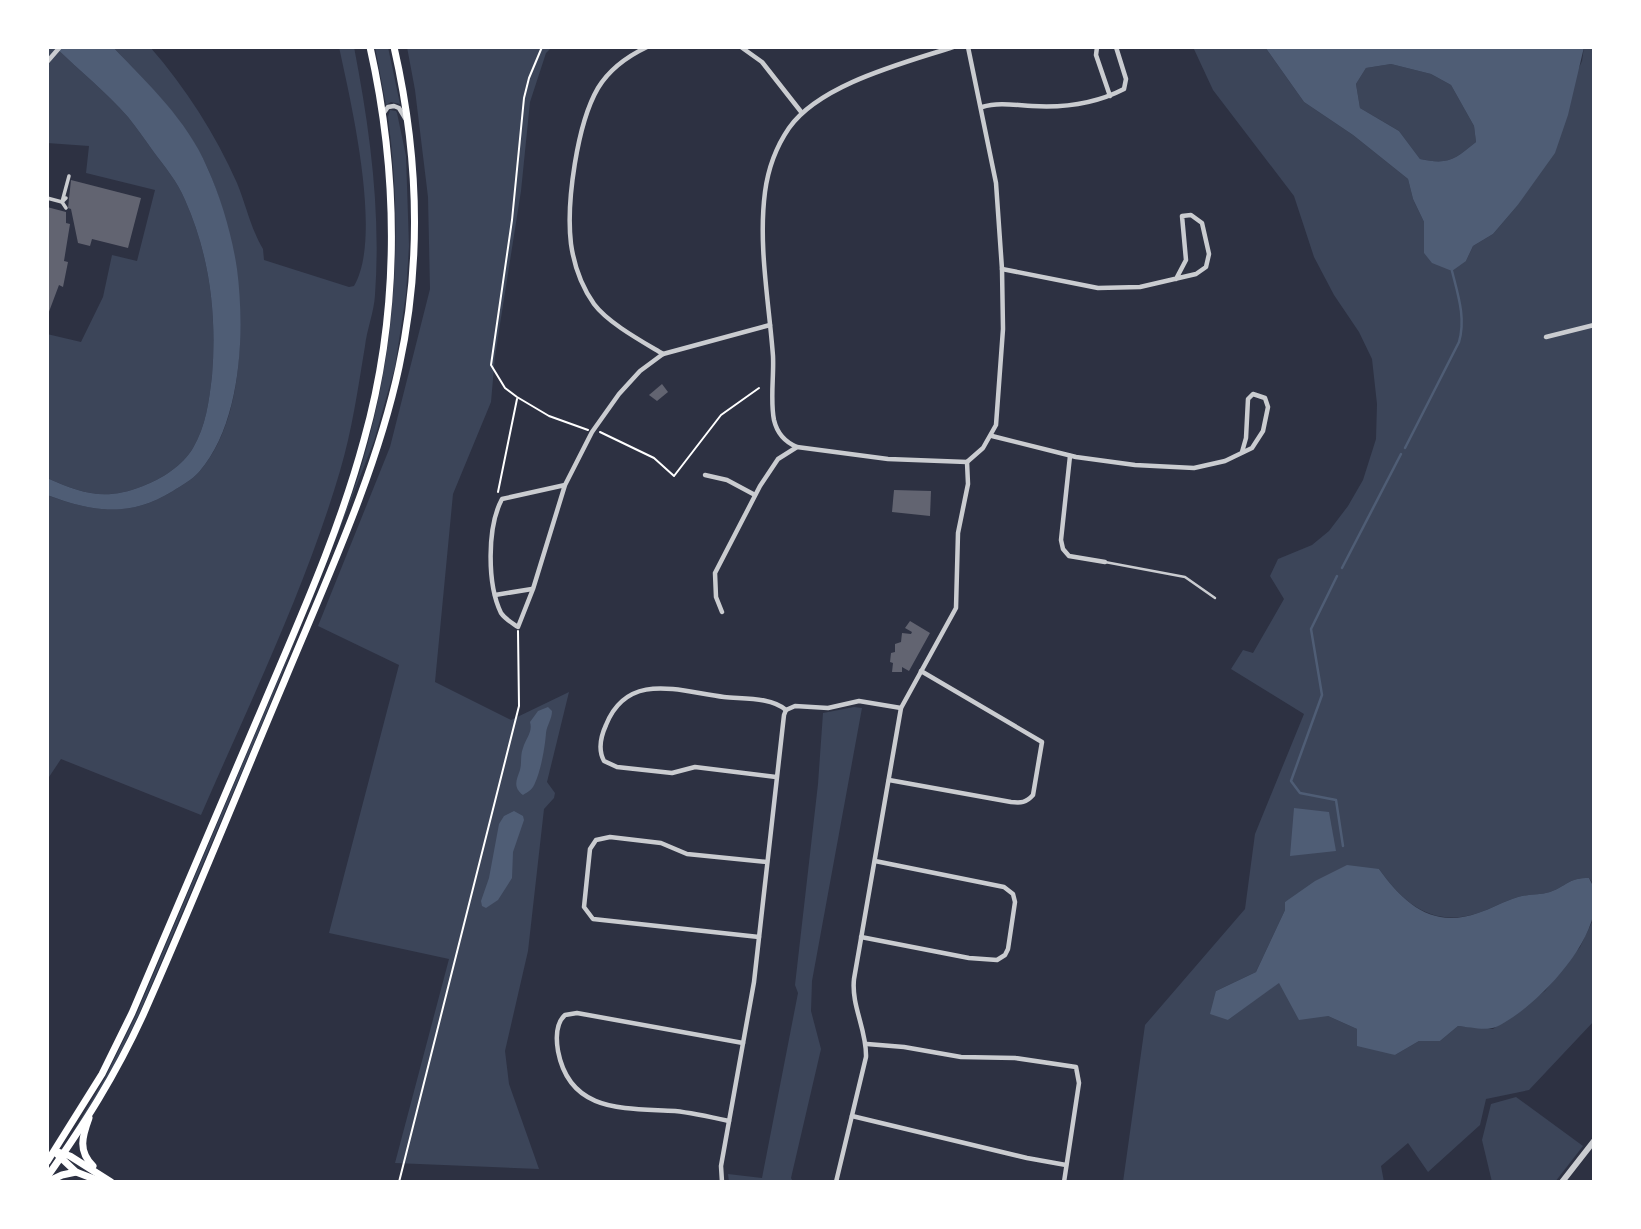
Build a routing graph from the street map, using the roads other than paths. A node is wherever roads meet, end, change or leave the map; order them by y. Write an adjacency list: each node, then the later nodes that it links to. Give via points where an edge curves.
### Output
1 (60, 47): 10 (street)
2 (370, 47): 14 (main road)
3 (394, 47): 15 (main road)
4 (647, 47): 25 (street, via 611,72 586,113 571,212 571,245 579,277 595,306)
5 (741, 47): 13 (street, via 762,62)
6 (953, 47): 13 (street, via 872,74)
7 (968, 47): 12 (street)
8 (1097, 47): 11 (street)
9 (1116, 47): 11 (street, via 1126,79 1124,89)
10 (47, 62)
11 (1110, 96): 12 (street, via 1069,106)
12 (982, 107): 20 (street, via 996,183)
13 (802, 113): 23 (street, via 777,149 765,194)
14 (383, 114): 15 (street, via 394,106); 54 (main road, via 390,185 389,296 377,380 358,461 300,617 132,1013 102,1074)
15 (407, 122): 51 (main road, via 414,210 411,287 399,367 379,442 159,979)
16 (69, 176): 18 (street)
17 (47, 198): 18 (street)
18 (64, 200): 19 (street)
19 (66, 208)
20 (1002, 269): 21 (street, via 1098,288 1140,287); 26 (street, via 1001,376)
21 (1176, 279): 21 (street, via 1201,272 1208,262 1202,223 1191,215 1182,216 1186,260)
22 (1594, 325): 24 (street)
23 (770, 326): 25 (street); 27 (street, via 774,418 782,438)
24 (1546, 337)
25 (663, 354): 32 (street, via 619,394 592,432)
26 (992, 436): 29 (street); 30 (street)
27 (797, 447): 30 (street, via 888,459); 33 (street, via 778,459)
28 (1242, 452): 28 (street, via 1252,448 1263,431 1268,407 1259,394 1248,399); 29 (street, via 1194,468)
29 (1070, 456): 34 (street, via 1063,549 1069,556)
30 (967, 462): 39 (street, via 954,615)
31 (705, 475): 33 (street, via 727,480)
32 (565, 485): 35 (street); 36 (street, via 502,499 495,512 490,568)
33 (755, 495): 38 (street, via 715,573)
34 (1105, 562): 37 (lane, via 1185,577)
35 (533, 589): 36 (street); 36 (street, via 518,627 502,615)
36 (495, 595)
37 (1215, 598)
38 (722, 612)
39 (921, 671): 40 (street); 43 (street, via 1042,742 1032,795 1022,803 1011,802)
40 (901, 708): 41 (street, via 859,701); 43 (street)
41 (786, 710): 42 (street); 42 (street, via 772,702 656,688 630,696 615,710 601,745 604,761 617,767 672,773 695,767)
42 (776, 777): 45 (street)
43 (889, 780): 44 (street)
44 (875, 861): 47 (street); 47 (street, via 1004,887 1015,902 1008,949 997,960 969,958)
45 (767, 862): 46 (street); 46 (street, via 687,853 666,844 610,837 596,840 590,849 584,907 593,919)
46 (759, 937): 48 (street)
47 (861, 937): 49 (street, via 852,993)
48 (743, 1043): 52 (street); 52 (street, via 577,1013 565,1015 558,1024 557,1048 565,1073 592,1100 615,1108 676,1111)
49 (867, 1044): 50 (street); 57 (street, via 1076,1067 1079,1083)
50 (852, 1116): 57 (street); 63 (street)
51 (89, 1118): 55 (main road); 59 (main road, via 83,1151)
52 (729, 1121): 62 (street)
53 (1594, 1141): 65 (street)
54 (55, 1151): 55 (main road); 56 (main road)
55 (62, 1156): 58 (main road); 59 (main road); 60 (main road)
56 (47, 1162)
57 (1066, 1165): 64 (street)
58 (76, 1172): 59 (main road); 60 (main road)
59 (101, 1178): 61 (main road)
60 (47, 1179)
61 (111, 1182)
62 (722, 1182)
63 (836, 1182)
64 (1064, 1182)
65 (1562, 1182)

